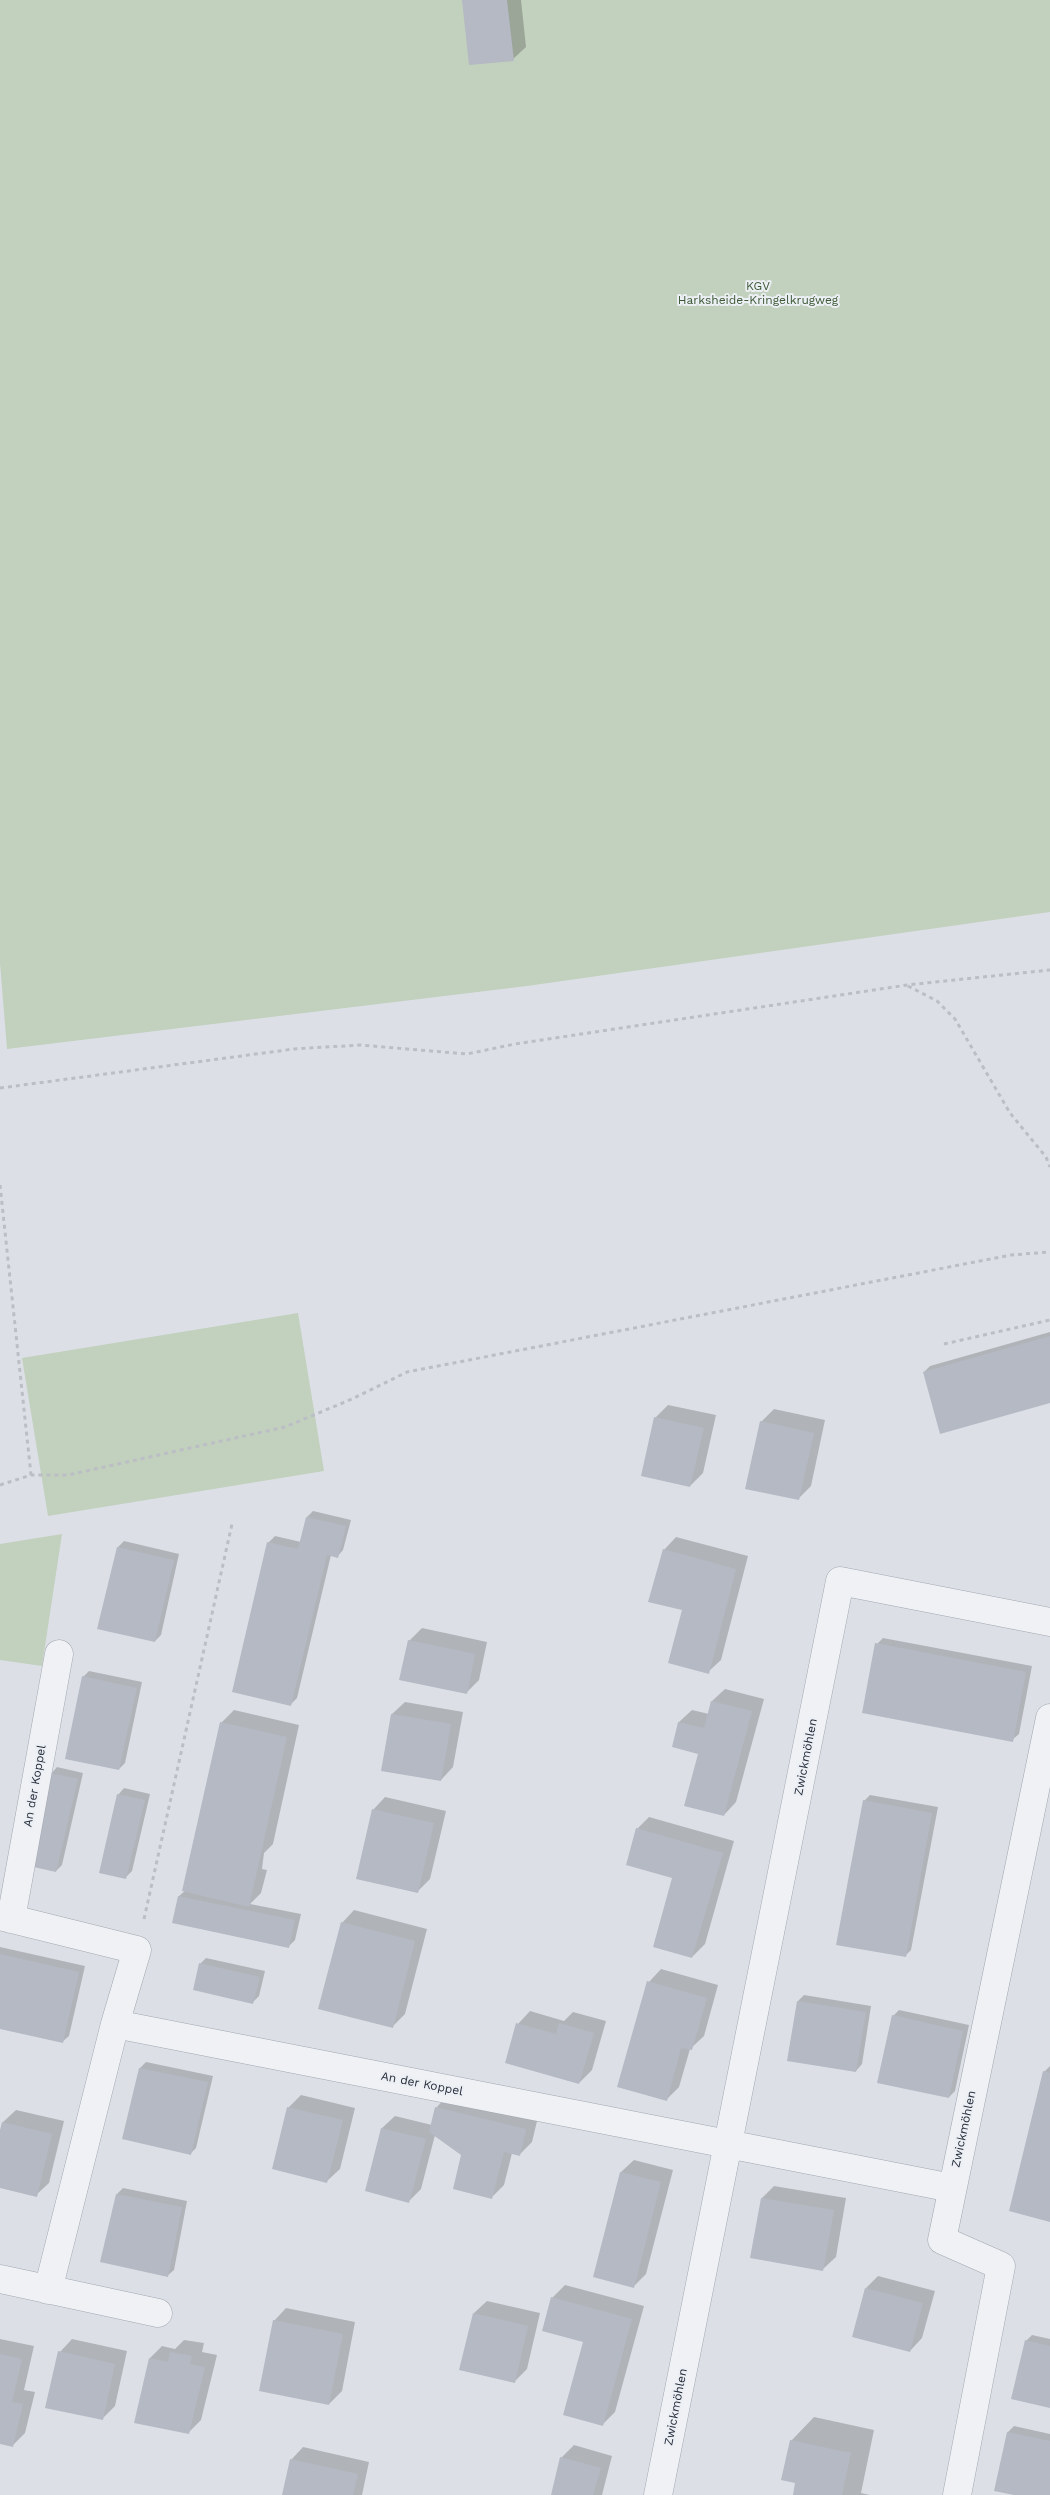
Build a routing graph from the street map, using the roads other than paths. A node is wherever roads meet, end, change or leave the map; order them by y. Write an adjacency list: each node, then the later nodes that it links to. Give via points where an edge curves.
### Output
1 (1050, 1622): 6 (street, Zwickmöhlen, via 840,1581)
2 (59, 1654): 4 (street, An der Koppel)
3 (1050, 1718): 7 (street, Zwickmöhlen)
4 (6, 1917): 5 (street, An der Koppel, via 137,1950)
5 (115, 2024): 6 (street, An der Koppel); 9 (street)
6 (730, 2143): 7 (street); 11 (street, Zwickmöhlen)
7 (952, 2188): 12 (street, Zwickmöhlen, via 942,2240 1000,2266)
8 (0, 2279): 9 (street)
9 (48, 2290): 10 (street)
10 (158, 2313)
11 (658, 2495)
12 (957, 2495)

